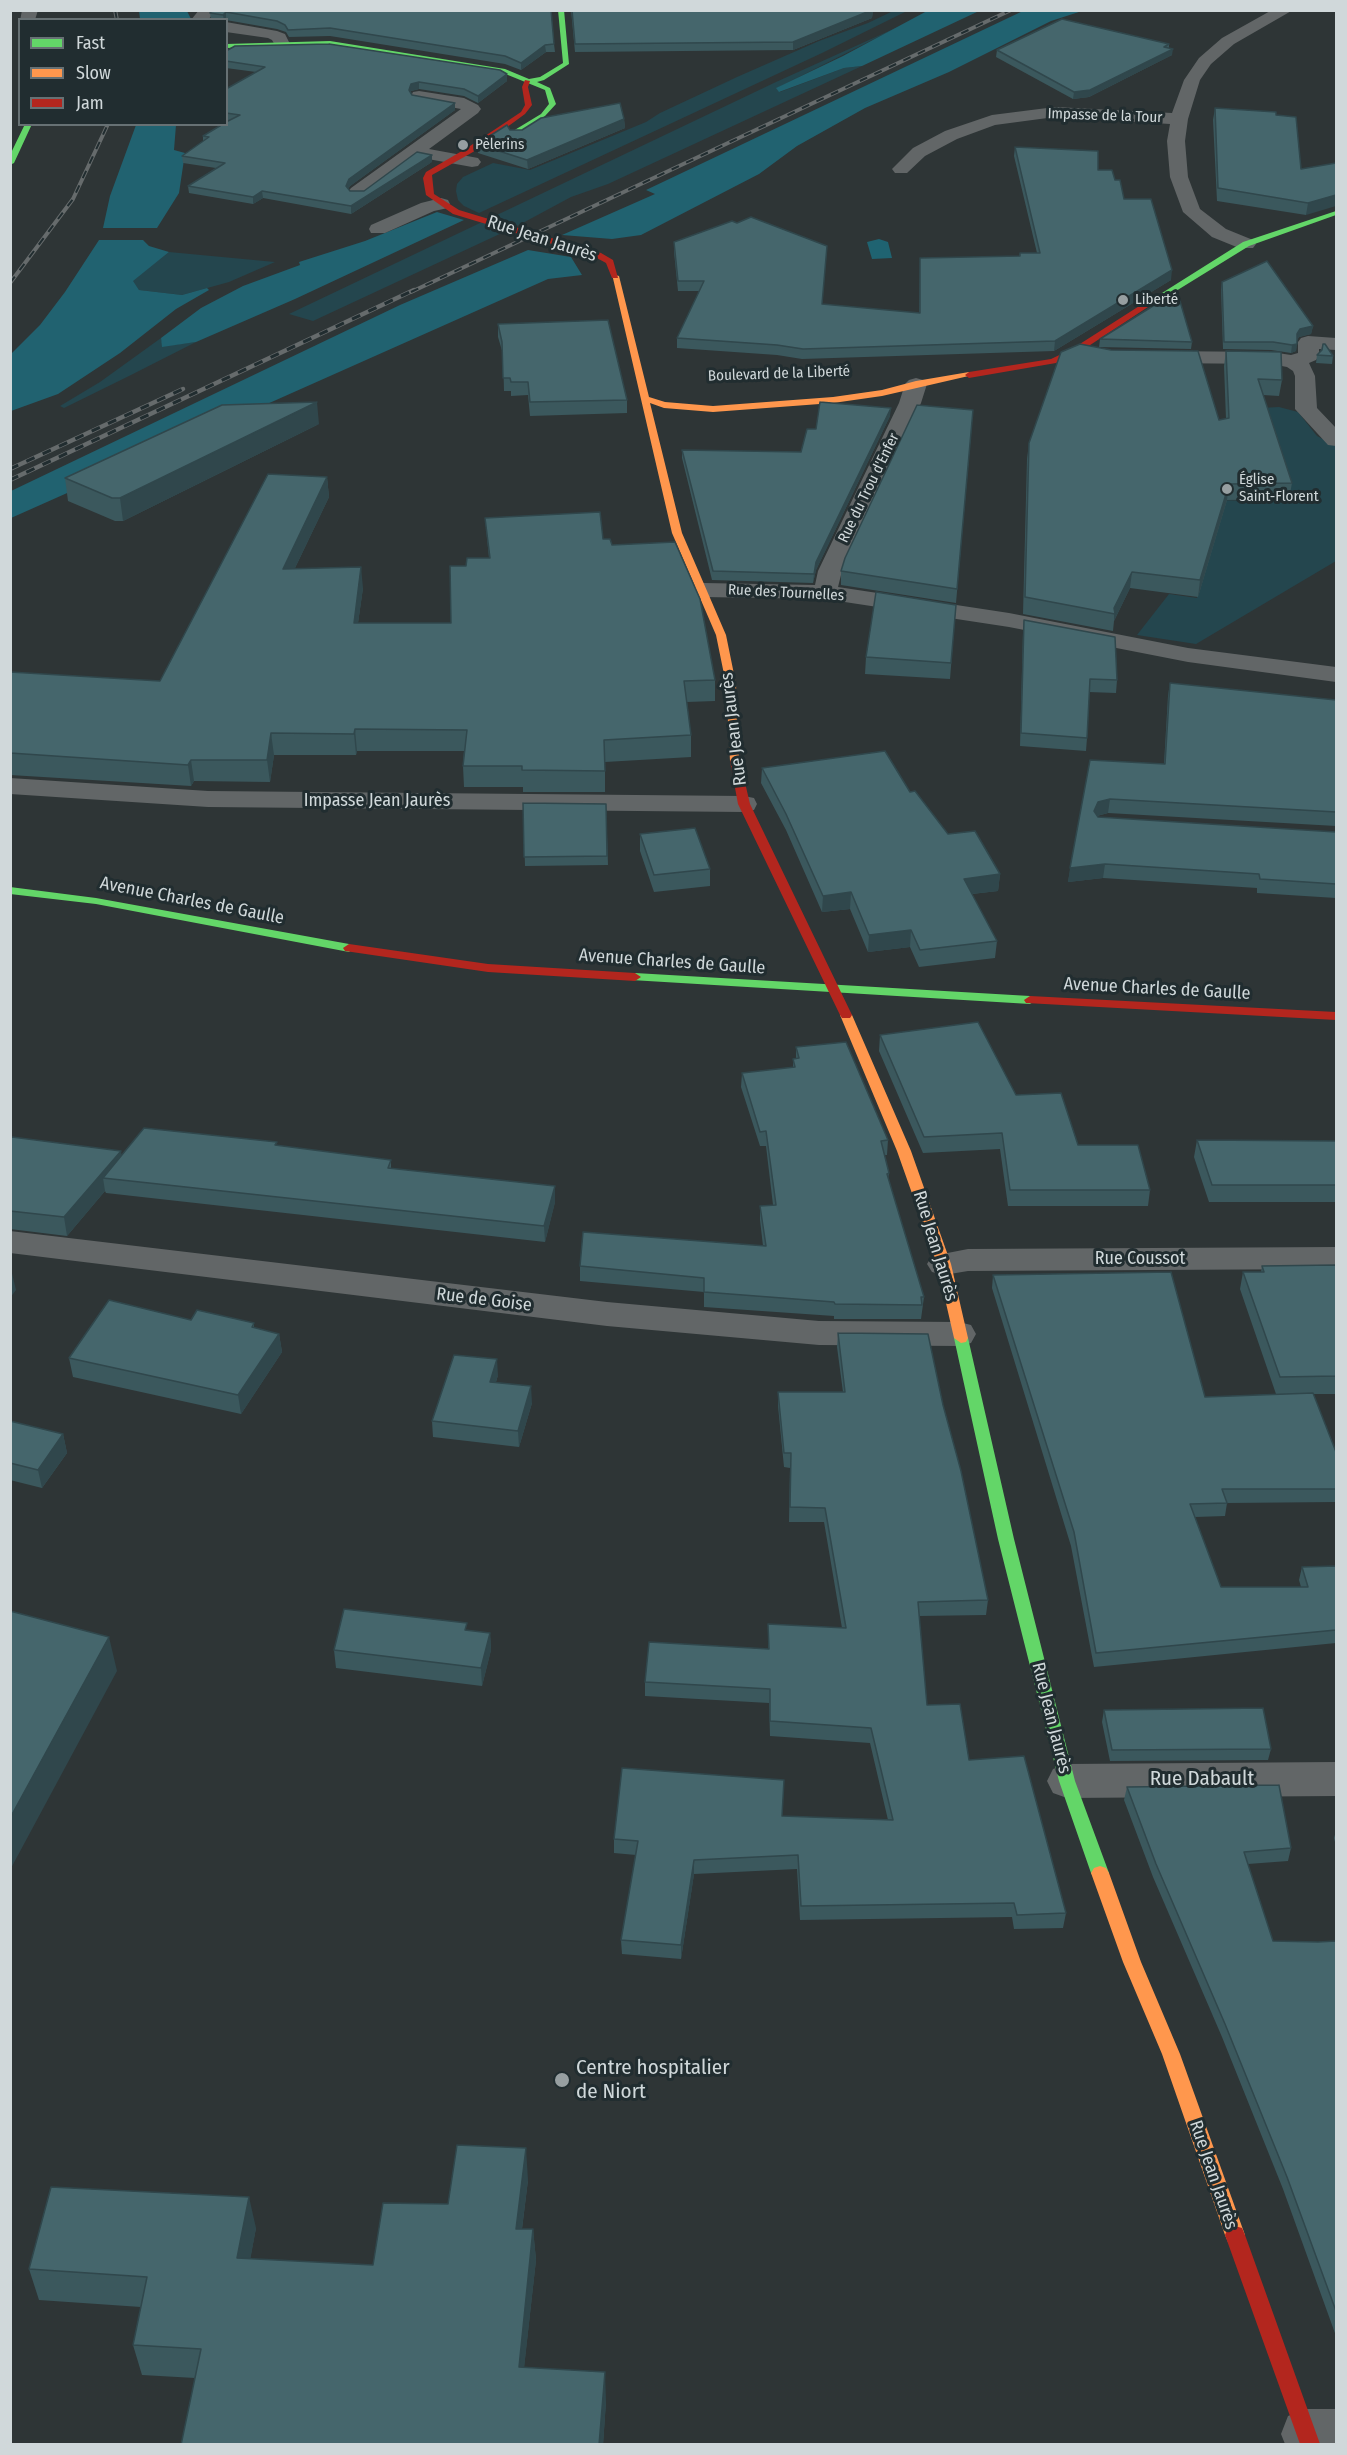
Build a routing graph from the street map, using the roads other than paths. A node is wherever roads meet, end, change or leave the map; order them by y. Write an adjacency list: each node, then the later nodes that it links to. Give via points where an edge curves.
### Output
1 (561, 10): 6 (street, via 566,64 542,79)
2 (1285, 10): 8 (street, via 1228,41 1205,61 1192,80)
3 (228, 27): 4 (street, via 271,34 279,37)
4 (282, 44): 5 (street); 6 (street, via 330,44 492,68)
5 (228, 46)
6 (526, 81): 11 (street, via 529,105 523,113); 13 (street, via 548,89 552,107)
7 (419, 96): 10 (street, via 464,103 472,109)
8 (1179, 119): 14 (street, Impasse de la Tour, via 1055,112 992,120 919,152); 20 (street, via 1179,177 1192,212 1219,233)
9 (28, 126): 12 (street)
10 (416, 151): 11 (street); 16 (street)
11 (453, 159): 13 (street); 15 (street, via 429,174)
12 (10, 162)
13 (472, 162): 15 (street)
14 (902, 169)
15 (429, 185): 17 (street, via 430,195)
16 (357, 192)
17 (441, 204): 19 (street); 29 (street, Rue Jean Jaurès, via 586,250 610,262)
18 (1336, 213): 20 (street, Boulevard de la Liberté)
19 (378, 229)
20 (1245, 244): 22 (street, Boulevard de la Liberté)
21 (1336, 344): 25 (street, via 1308,342 1309,356)
22 (1075, 351): 23 (street); 26 (street, Boulevard de la Liberté, via 1032,366)
23 (1100, 355)
24 (1132, 357): 25 (street, via 1271,358)
25 (1293, 362): 32 (street, via 1305,376 1306,409)
26 (916, 384): 28 (street, Boulevard de la Liberté); 30 (street, Boulevard de la Liberté, via 833,400); 34 (street, Rue du Trou d'Enfer, via 830,572)
27 (663, 391): 29 (street)
28 (736, 393)
29 (645, 395): 30 (street, Boulevard de la Liberté, via 664,405); 33 (street, Rue Jean Jaurès, via 659,437 677,533)
30 (738, 408): 31 (street, Boulevard de la Liberté)
31 (684, 423)
32 (1336, 440)
33 (703, 590): 34 (street, Rue des Tournelles); 37 (street, Rue Jean Jaurès, via 721,635 731,684 735,764)
34 (825, 592): 35 (street, Rue des Tournelles, via 1009,620 1188,655)
35 (1336, 675)
36 (10, 786): 37 (street, Impasse Jean Jaurès, via 208,799)
37 (744, 804): 42 (street, Rue Jean Jaurès, via 848,1018 904,1151)
38 (10, 890): 39 (street, Avenue Charles de Gaulle, via 488,968)
39 (1336, 1016)
40 (10, 1242): 43 (street, Rue de Goise, via 607,1314 819,1334)
41 (1336, 1258): 42 (street, Rue Coussot, via 968,1260)
42 (944, 1264): 43 (street, Rue Jean Jaurès)
43 (959, 1334): 45 (street, Rue Jean Jaurès)
44 (1336, 1779): 45 (street, Rue Dabault)
45 (1067, 1781): 46 (street, Rue Jean Jaurès, via 1132,1962 1171,2054)
46 (1317, 2438)

